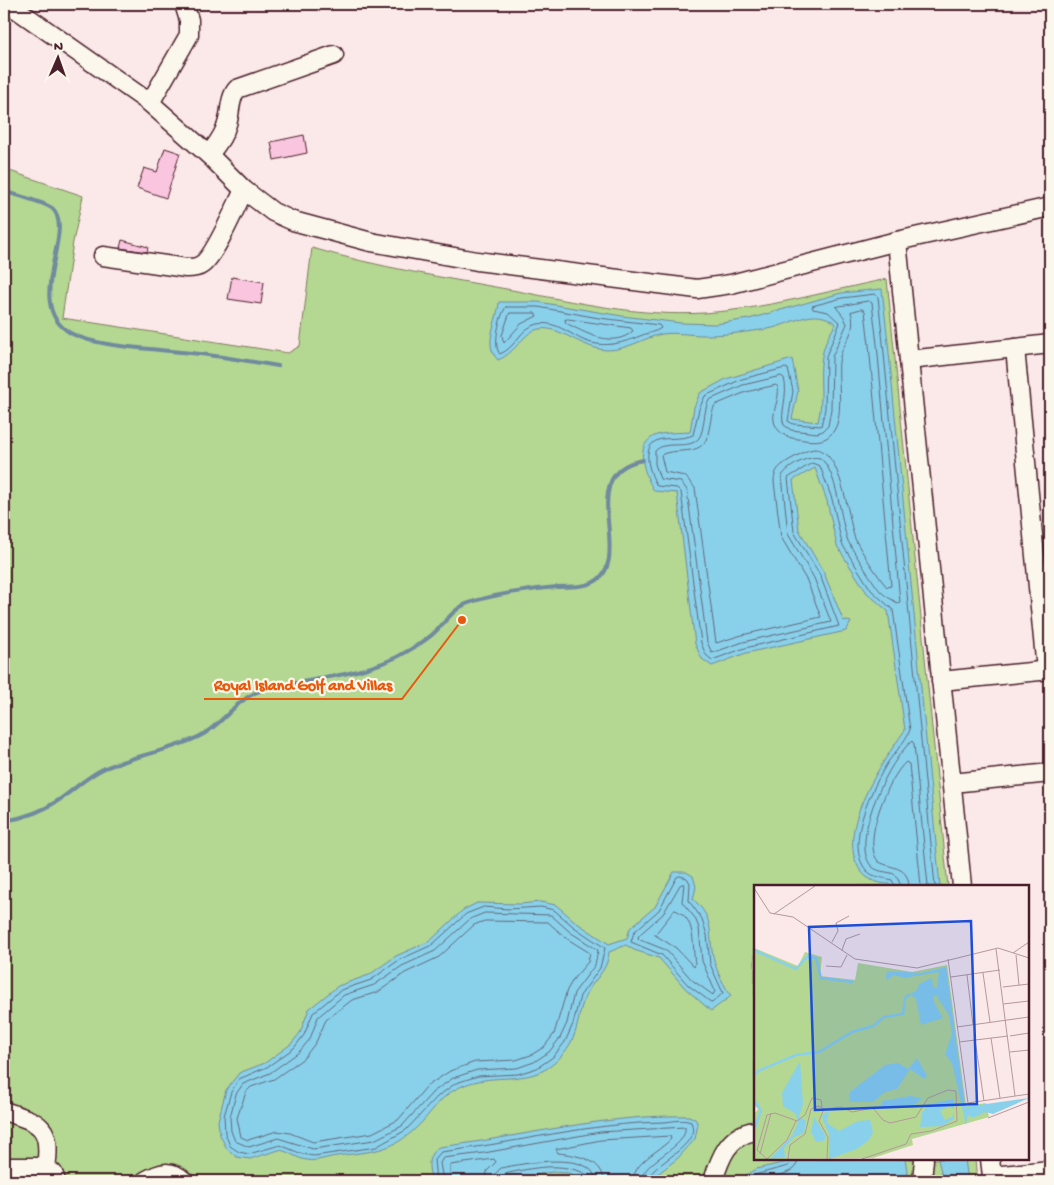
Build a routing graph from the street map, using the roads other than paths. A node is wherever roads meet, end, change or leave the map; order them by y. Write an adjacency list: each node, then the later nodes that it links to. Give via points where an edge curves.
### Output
1 (9, 4): 4 (street)
2 (184, 4): 4 (street, via 189,35)
3 (334, 55): 5 (street, via 237,89 233,93 220,141)
4 (150, 103): 5 (street)
5 (208, 154): 6 (street)
6 (244, 190): 8 (street, via 273,212 293,221 371,242 478,261 696,289 731,284); 9 (street, via 220,239 200,267 186,268)
7 (1050, 206): 8 (street)
8 (896, 241): 12 (street)
9 (103, 256)
10 (1050, 344): 11 (street)
11 (1015, 348): 12 (street); 13 (street)
12 (909, 360): 14 (street)
13 (1048, 670): 14 (street)
14 (942, 681): 16 (street)
15 (1050, 773): 16 (street)
16 (952, 783): 17 (street)
17 (962, 885)
18 (4, 1111): 24 (street, via 35,1121 43,1128)
19 (754, 1131): 27 (street, via 736,1139 725,1150)
20 (924, 1160): 28 (street)
21 (990, 1160): 23 (street, via 992,1176)
22 (4, 1167): 24 (street)
23 (1050, 1170)
24 (54, 1178)
25 (145, 1181): 26 (street, via 166,1172 176,1174)
26 (184, 1181)
27 (713, 1181)
28 (922, 1181)

